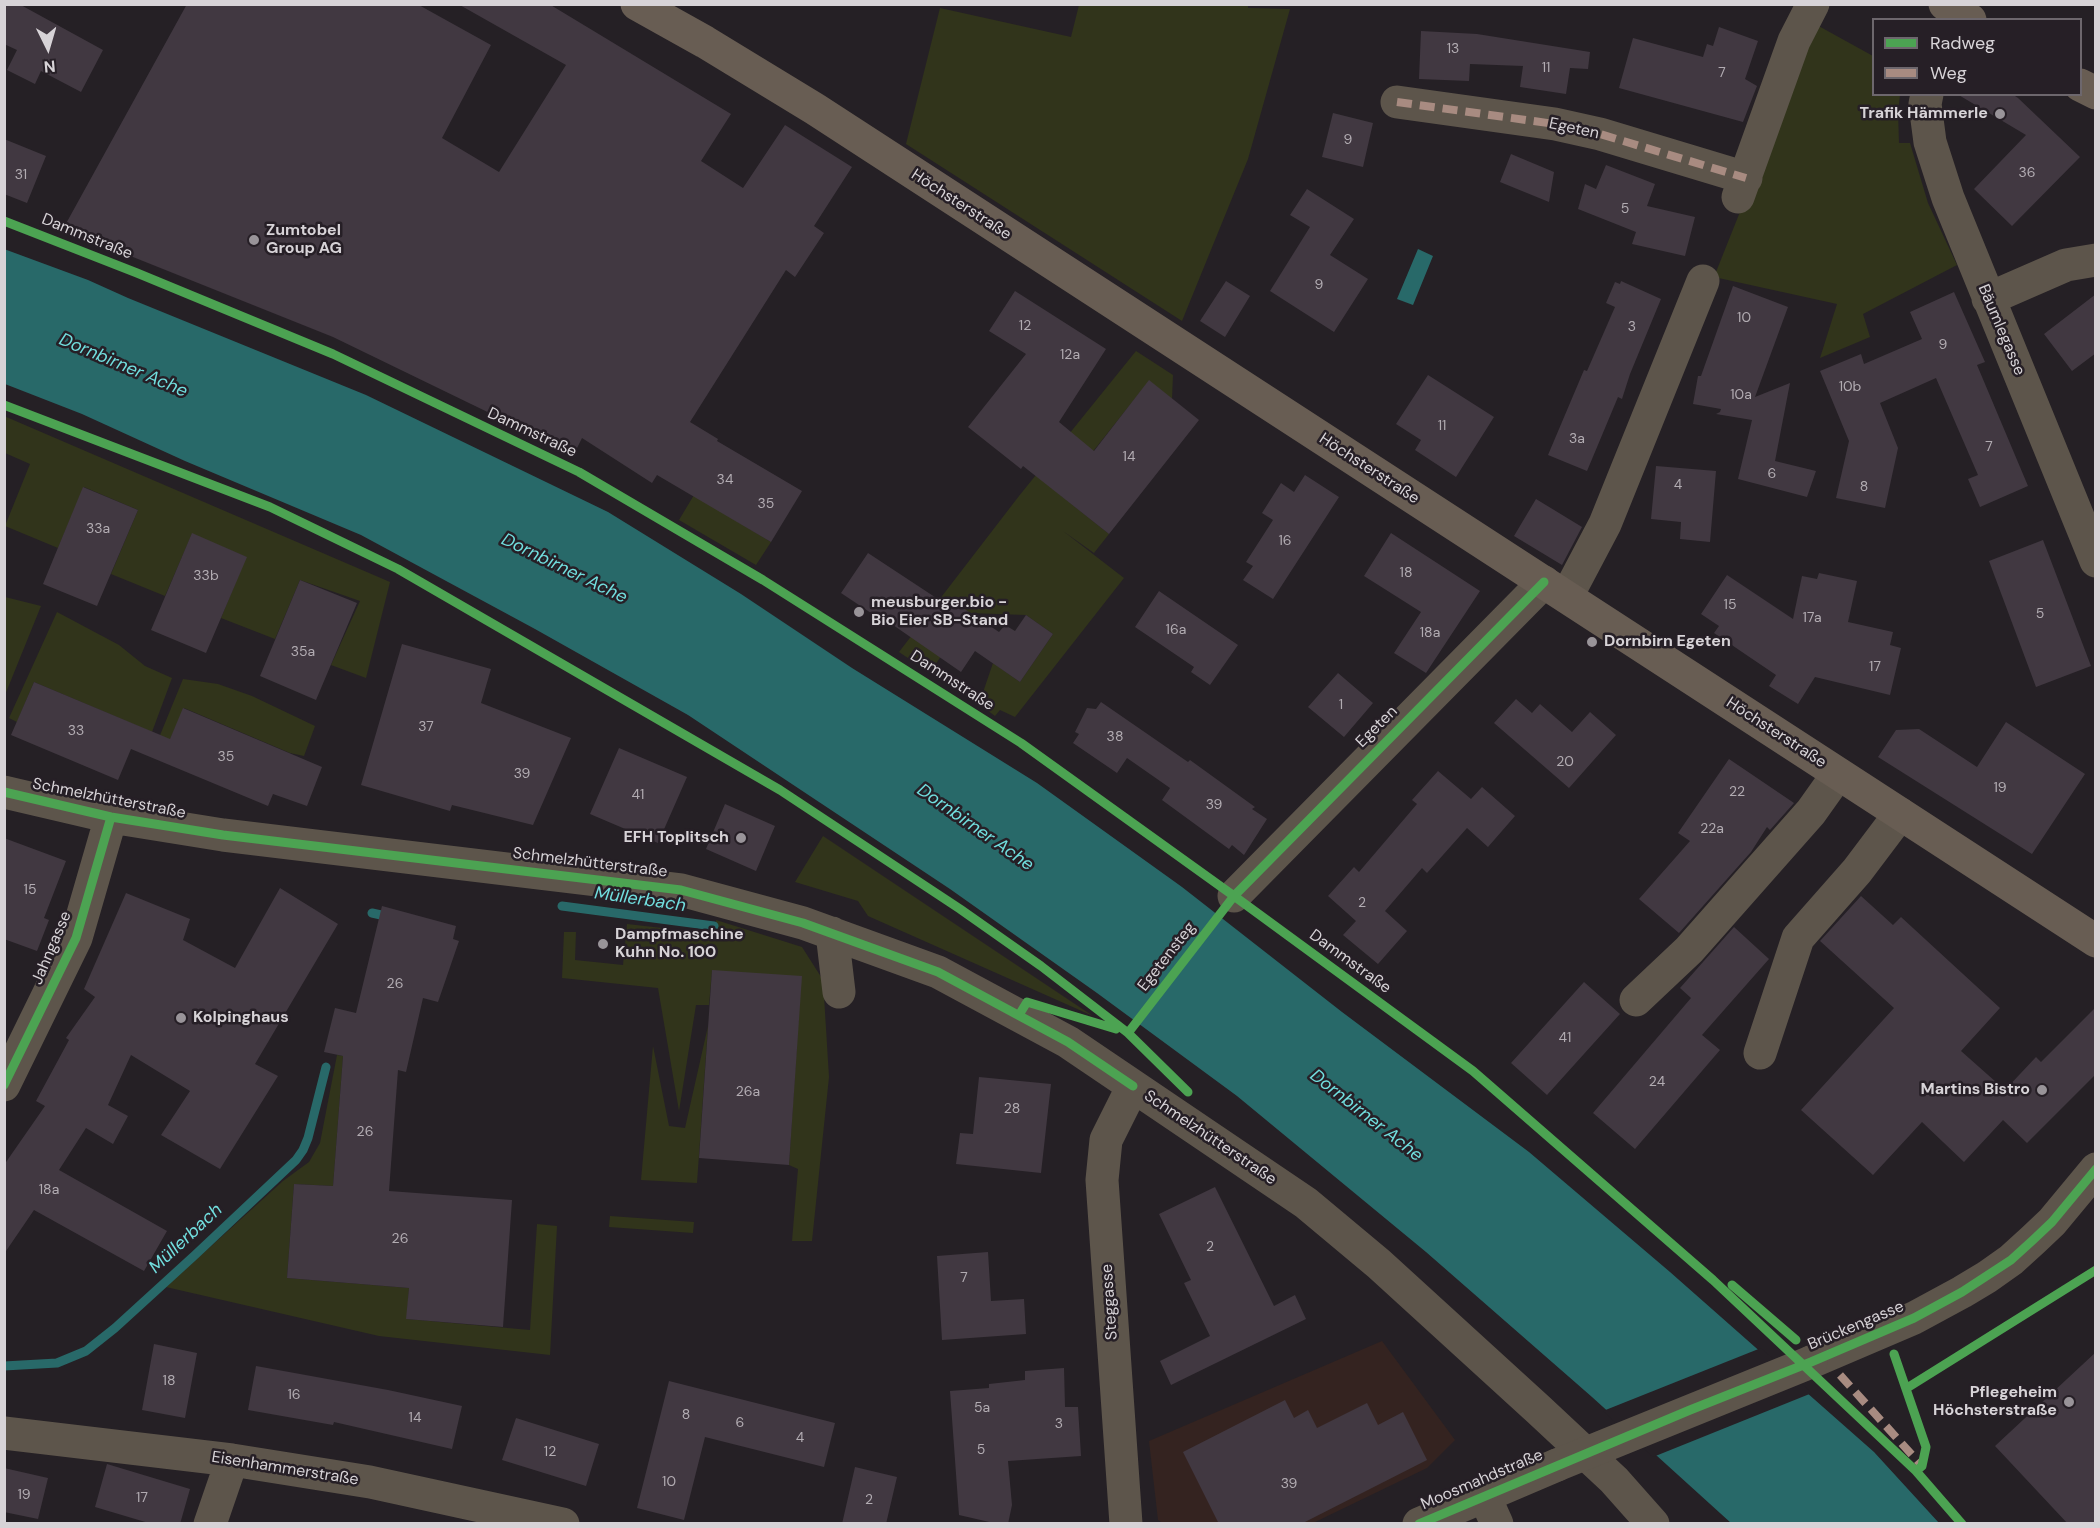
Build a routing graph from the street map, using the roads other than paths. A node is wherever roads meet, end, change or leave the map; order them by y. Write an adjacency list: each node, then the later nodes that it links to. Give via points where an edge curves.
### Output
1 (637, 4): 11 (main road, Höchsterstraße, via 815,109)
2 (1813, 4): 6 (street, Egeten, via 1794,41 1742,187 1589,131)
3 (2082, 85): 4 (main road)
4 (2096, 93)
5 (1927, 96): 9 (street, Bäumlegasse, via 1930,142)
6 (1397, 102)
7 (2096, 260): 9 (street, via 2066,265)
8 (1703, 281): 11 (street, Egeten, via 1605,524)
9 (1988, 299): 10 (street, Bäumlegasse)
10 (2096, 561)
11 (1555, 589): 12 (main road, Höchsterstraße); 16 (street, Egeten)
12 (1838, 774): 14 (main road, Höchsterstraße); 20 (street, via 1811,812 1696,941)
13 (4, 792): 15 (street, Schmelzhütterstraße)
14 (1900, 814): 18 (main road, Höchsterstraße); 21 (street, via 1857,871 1798,938)
15 (111, 817): 17 (street, Schmelzhütterstraße, via 314,847 681,890); 22 (street, Jahngasse, via 76,938)
16 (1234, 896)
17 (832, 933): 19 (street); 23 (street, Schmelzhütterstraße, via 938,972 1068,1042)
18 (2096, 941)
19 (839, 992)
20 (1636, 1000)
21 (1760, 1053)
22 (4, 1085)
23 (1133, 1086): 31 (street, Steggasse, via 1106,1140 1102,1180); 33 (street, Schmelzhütterstraße, via 1306,1203 1379,1264 1614,1480)
24 (2096, 1169): 27 (street, Brückengasse, bridge, via 2034,1240 1962,1292 1914,1318 1811,1362)
25 (4, 1433): 26 (street, Eisenhammerstraße)
26 (232, 1460): 29 (street); 30 (street, Eisenhammerstraße, via 370,1482)
27 (1557, 1465): 28 (street, Moosmahdstraße)
28 (1490, 1509): 32 (street, Moosmahdstraße)
29 (210, 1524)
30 (563, 1524)
31 (1126, 1524)
32 (1419, 1524)
33 (1653, 1524)

